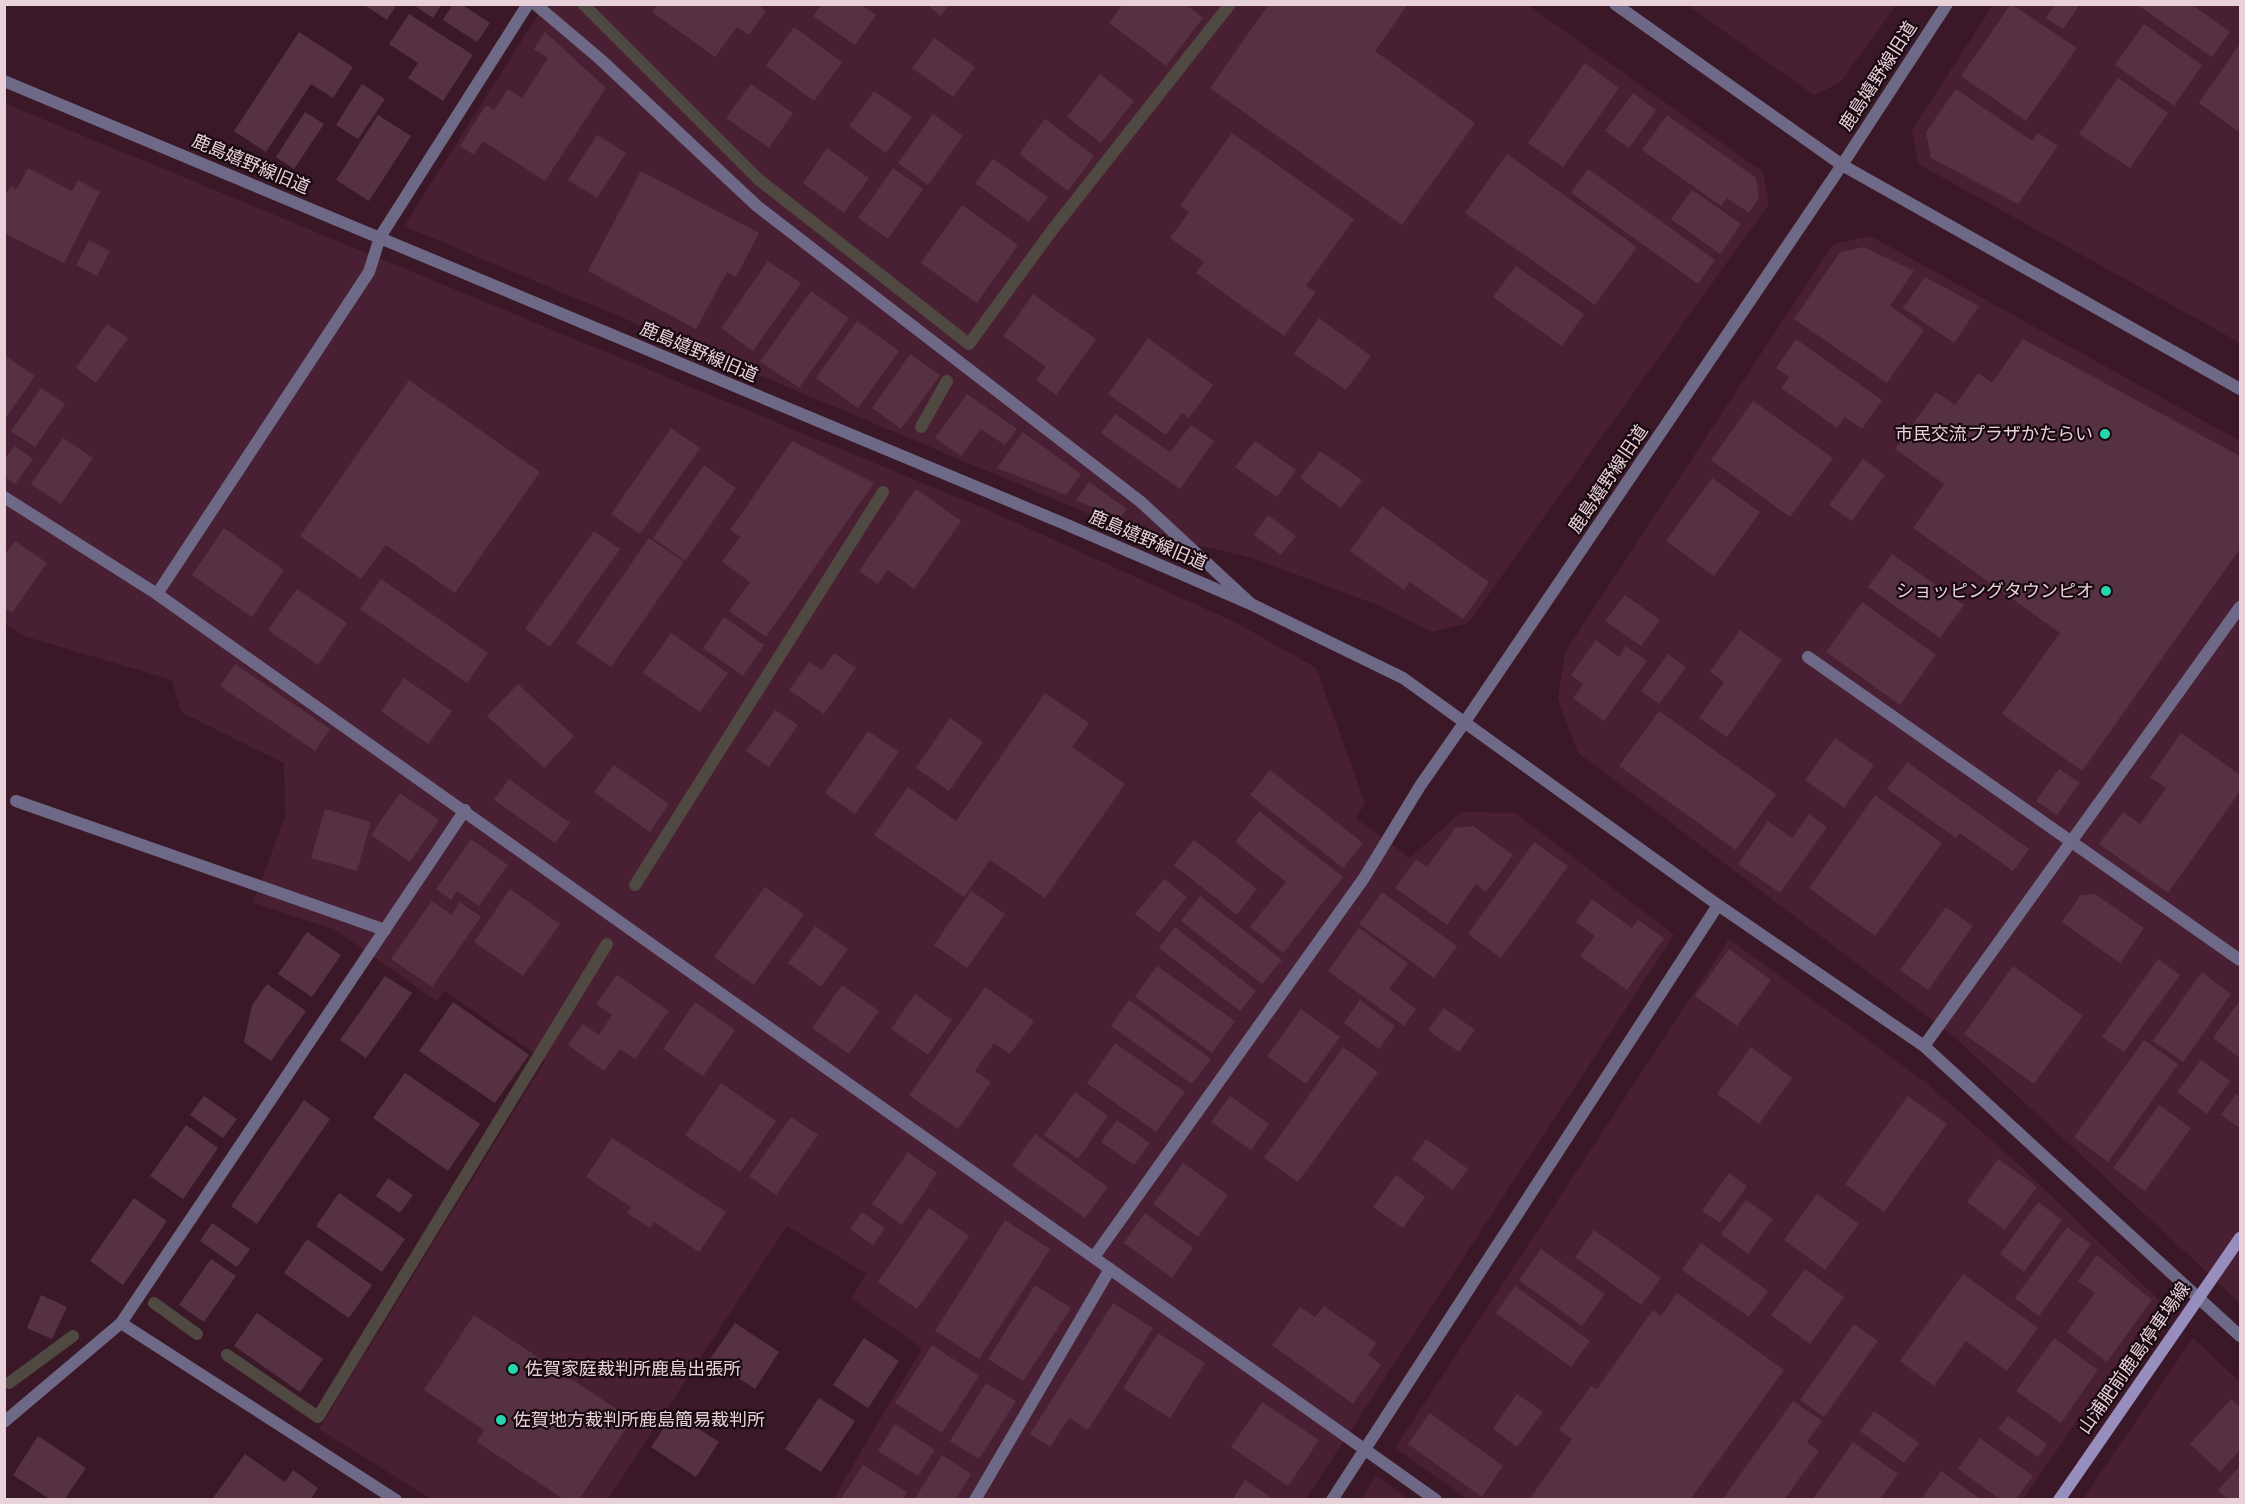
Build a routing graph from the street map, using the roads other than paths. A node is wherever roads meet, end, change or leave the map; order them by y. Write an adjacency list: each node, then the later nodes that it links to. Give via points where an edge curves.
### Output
1 (528, 4): 7 (street)
2 (535, 4): 11 (street, via 600,59 757,206 1141,502)
3 (1616, 4): 6 (street)
4 (1947, 4): 6 (street, 鹿島嬉野線旧道)
5 (4, 81): 7 (street, 鹿島嬉野線旧道)
6 (1842, 165): 8 (street); 14 (street, 鹿島嬉野線旧道)
7 (380, 237): 10 (street, via 369,272); 11 (street, 鹿島嬉野線旧道)
8 (2241, 389)
9 (4, 497): 10 (street)
10 (157, 594): 16 (street)
11 (1253, 605): 14 (street, 鹿島嬉野線旧道, via 1403,678)
12 (2241, 607): 17 (street)
13 (1808, 657): 17 (street)
14 (1464, 723): 18 (street); 23 (street, via 1364,878)
15 (16, 801): 19 (street)
16 (465, 810): 19 (street); 23 (street)
17 (2071, 841): 20 (street); 21 (street)
18 (1718, 905): 21 (street); 29 (street)
19 (385, 930): 26 (street)
20 (2241, 960)
21 (1924, 1046): 25 (street)
22 (2241, 1238): 25 (main road, 山浦肥前鹿島停車場線)
23 (1094, 1257): 24 (street)
24 (1110, 1269): 29 (street); 31 (street)
25 (2199, 1296): 27 (street); 34 (main road, 山浦肥前鹿島停車場線)
26 (121, 1323): 28 (street); 30 (street)
27 (2241, 1336)
28 (4, 1422)
29 (1365, 1448): 32 (street); 33 (street)
30 (396, 1500)
31 (975, 1500)
32 (1332, 1500)
33 (1436, 1500)
34 (2059, 1500)

